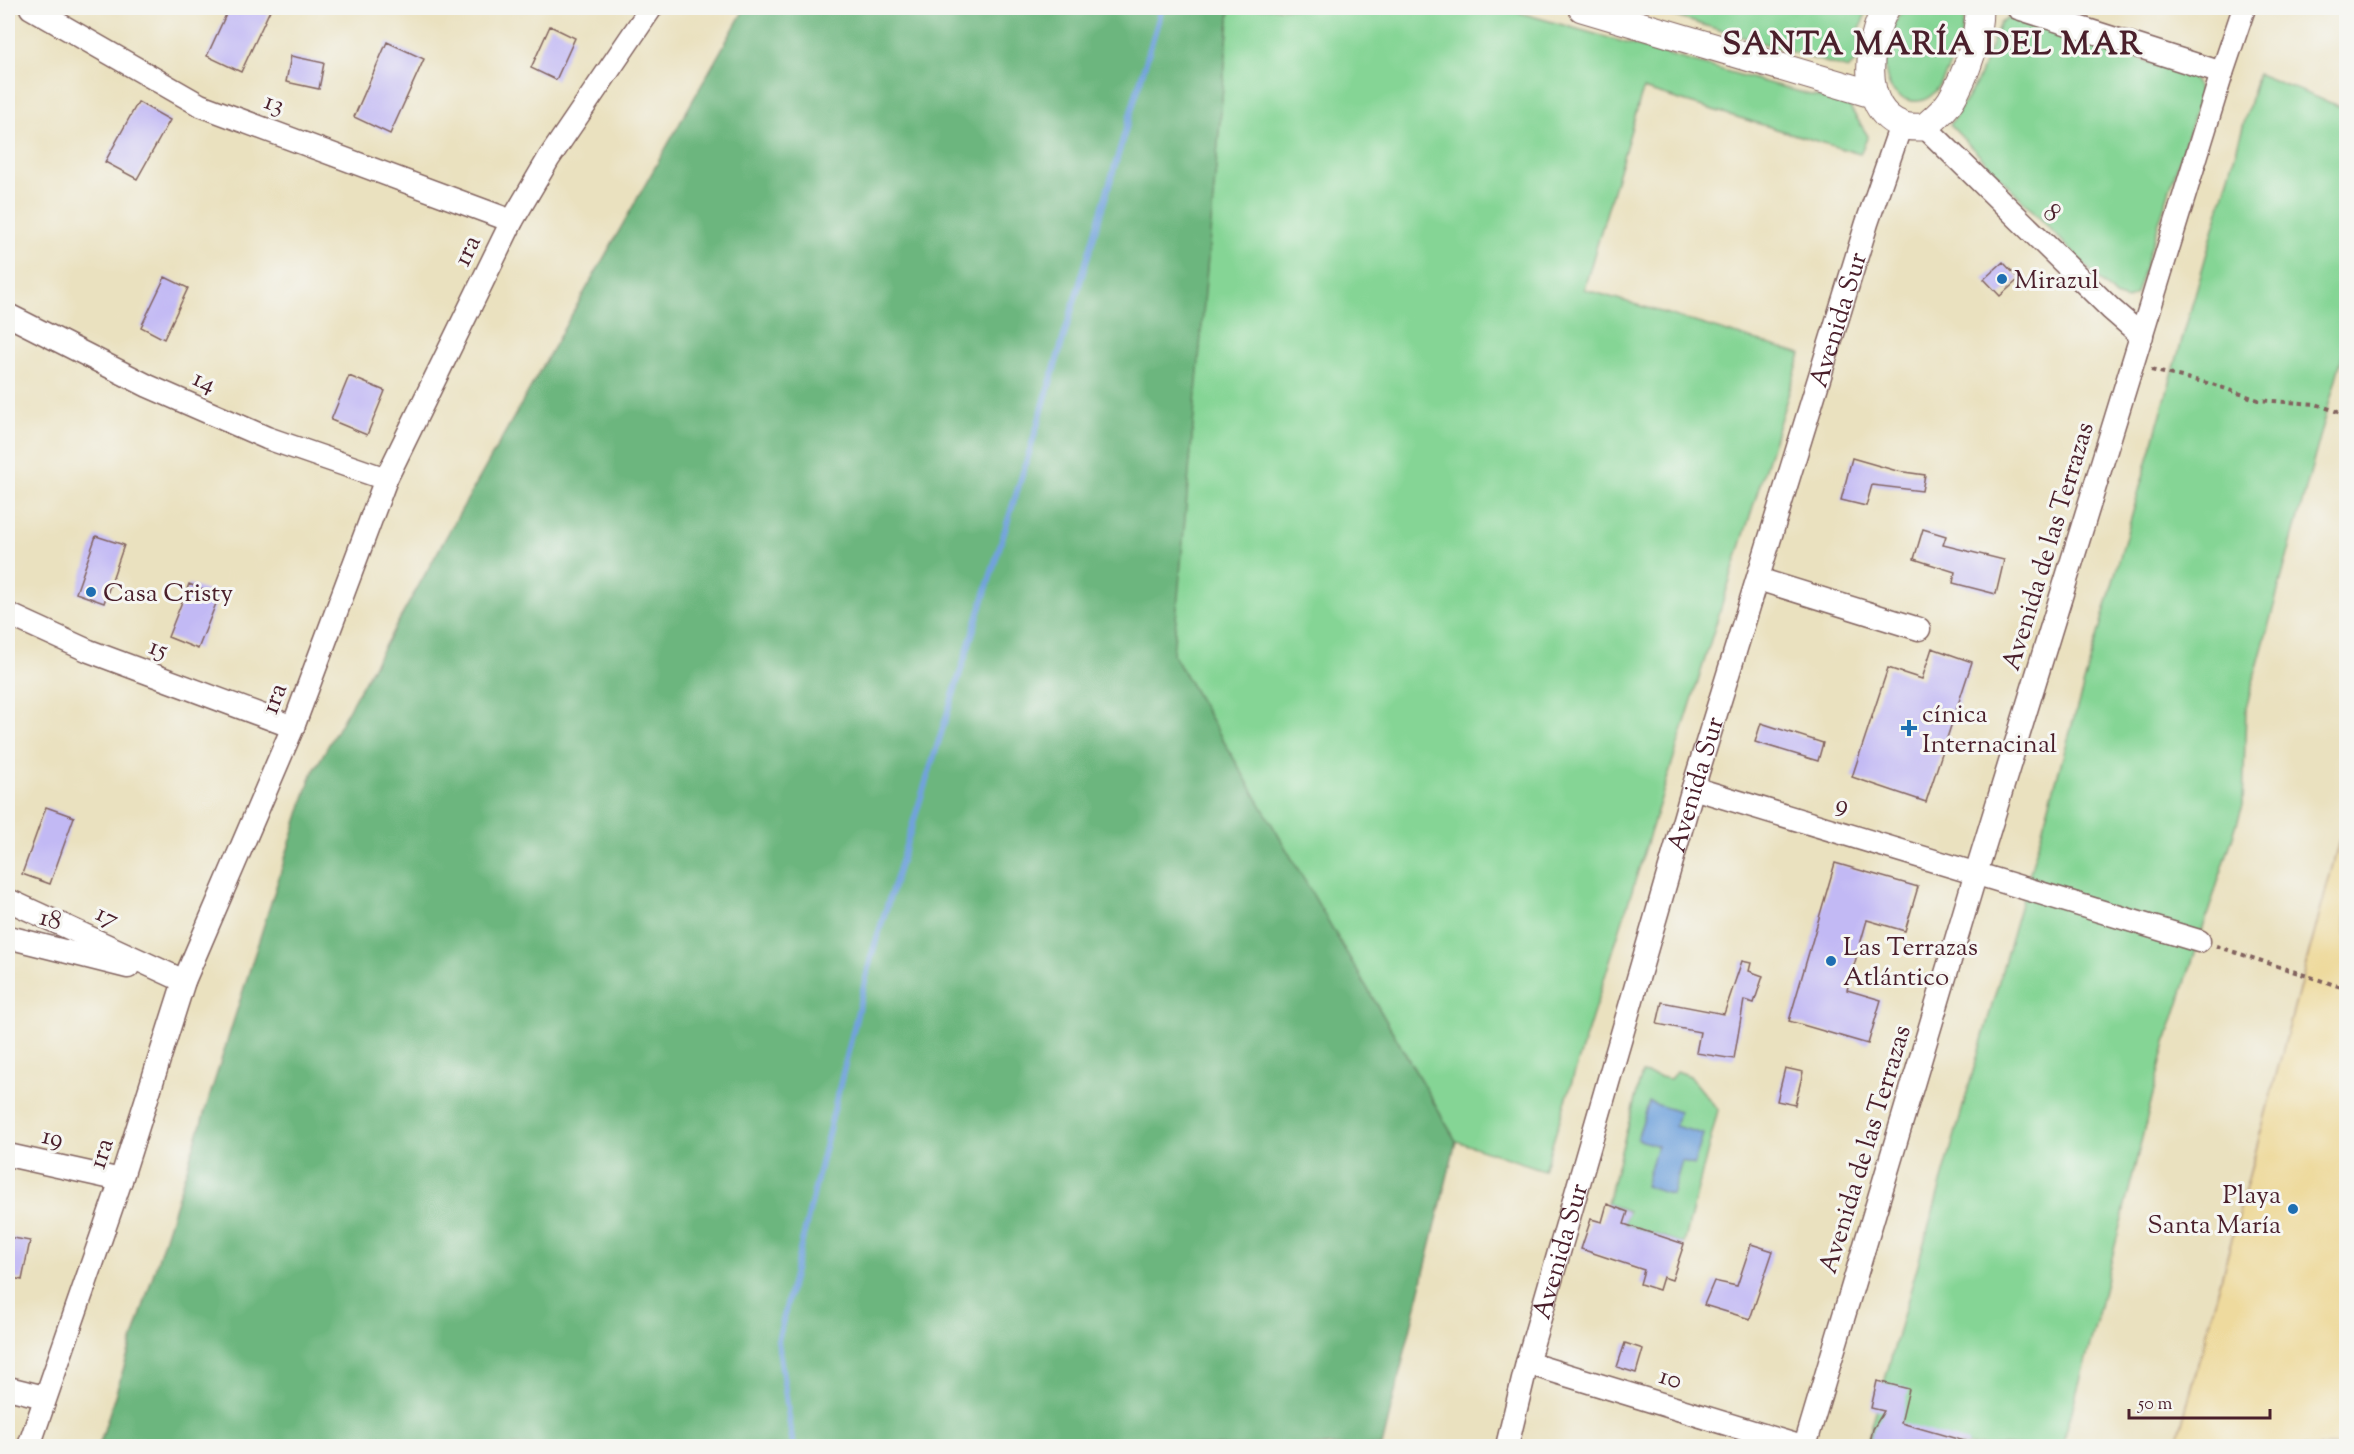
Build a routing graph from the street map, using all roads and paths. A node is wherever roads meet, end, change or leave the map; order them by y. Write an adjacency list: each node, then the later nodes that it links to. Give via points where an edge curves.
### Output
1 (31, 8): 11 (street, 13, via 200,105)
2 (651, 8): 11 (street, 1ra, via 549,158)
3 (1582, 8): 9 (main road)
4 (1886, 8): 9 (main road, via 1871,56)
5 (1979, 8): 10 (main road, Avenida Sur, via 1979,25 1950,101)
6 (2018, 8): 8 (street)
7 (2244, 8): 8 (street, Avenida de las Terrazas)
8 (2222, 73): 13 (street, Avenida de las Terrazas)
9 (1872, 94): 10 (main road, via 1881,111)
10 (1913, 126): 13 (street, 8); 17 (street, Avenida Sur, via 1867,223)
11 (512, 221): 16 (street, 1ra)
12 (8, 315): 16 (street, 14, via 148,386 256,434)
13 (2142, 336): 14 (street, Avenida de las Terrazas)
14 (2133, 366): 15 (path, via 2212,384 2258,400 2316,404); 22 (street, Avenida de las Terrazas)
15 (2346, 415)
16 (386, 479): 20 (street, 1ra)
17 (1758, 579): 19 (street); 21 (street, Avenida Sur)
18 (8, 614): 20 (street, 15, via 89,651)
19 (1919, 629)
20 (293, 727): 26 (street, 1ra)
21 (1694, 788): 22 (street, 9); 30 (street, Avenida Sur)
22 (1976, 873): 25 (street, 9); 36 (street, Avenida de las Terrazas)
23 (8, 900): 26 (street, 17)
24 (8, 937): 26 (street, 18)
25 (2199, 941): 27 (path)
26 (184, 981): 29 (street, 1ra)
27 (2341, 987)
28 (8, 1155): 29 (street, 19)
29 (121, 1180): 32 (street, 1ra)
30 (1527, 1362): 34 (street, Avenida Sur); 35 (street, 10)
31 (8, 1388): 32 (street)
32 (44, 1397): 33 (street, 1ra)
33 (29, 1446)
34 (1507, 1446)
35 (1799, 1446)
36 (1805, 1446)

